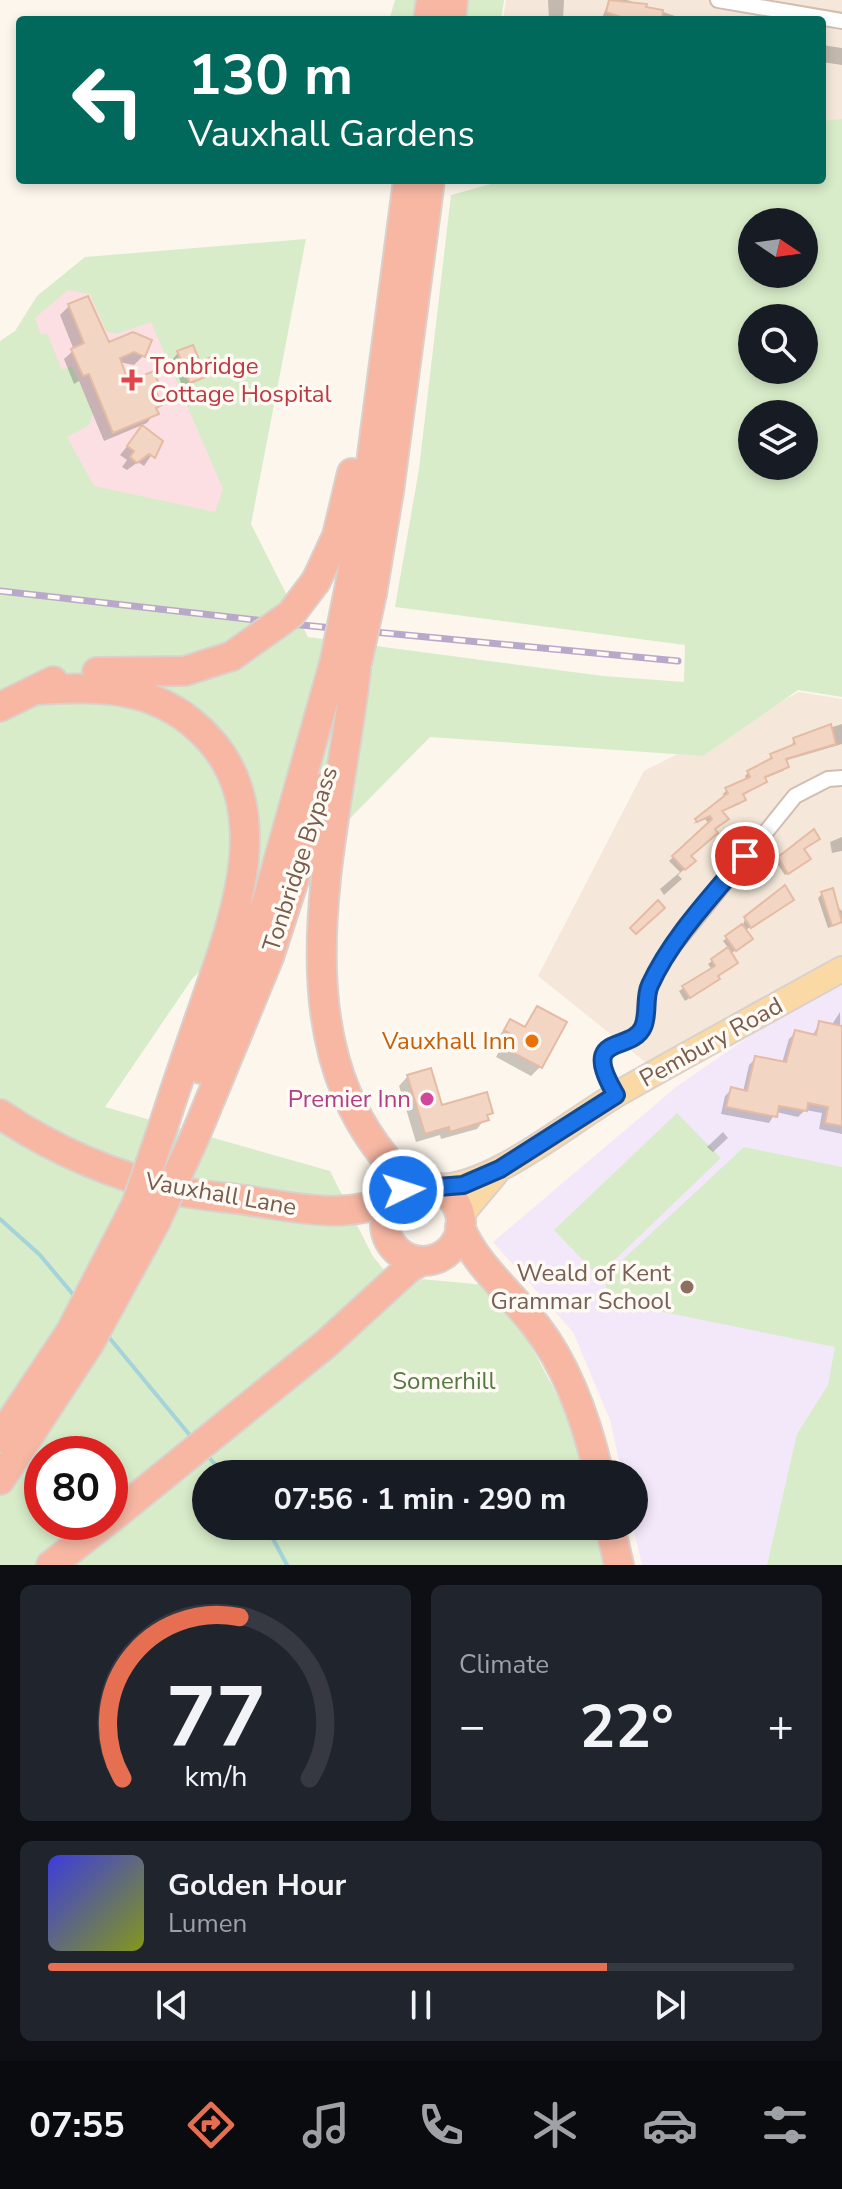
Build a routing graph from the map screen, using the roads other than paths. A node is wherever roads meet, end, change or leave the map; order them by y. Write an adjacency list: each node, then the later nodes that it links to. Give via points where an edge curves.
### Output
1 (718, 0): 2 (street)
2 (812, 16)
3 (415, 184): 6 (highway, bridge, via 344,508 316,581 291,614 232,656 185,671 77,674)
4 (415, 184): 5 (highway, Tonbridge Bypass, bridge, via 368,486)
5 (349, 664): 12 (highway, Tonbridge Bypass, via 286,912 243,1025); 14 (highway, via 321,933 328,1038 345,1090 381,1151)
6 (37, 690): 7 (highway); 12 (highway, via 124,689 166,703 217,748 238,793 245,845 238,899)
7 (0, 707)
8 (842, 778): 10 (street, via 828,779 795,796 664,958 647,989 643,1028 604,1055 602,1066)
9 (842, 969): 10 (main road, Pembury Road)
10 (616, 1095): 13 (main road, Pembury Road)
11 (0, 1114): 15 (highway, Vauxhall Lane, via 127,1176 177,1191)
12 (176, 1134): 16 (highway, Tonbridge Bypass, bridge)
13 (500, 1169): 14 (main road, Pembury Road, via 463,1185); 17 (main road, Pembury Road)
14 (415, 1190): 15 (highway, Vauxhall Lane, via 365,1209); 17 (highway, via 453,1199); 18 (highway, via 385,1217)
15 (314, 1210): 18 (highway, Vauxhall Lane)
16 (141, 1214): 22 (highway, Tonbridge Bypass); 24 (highway, Tonbridge Bypass, via 89,1344)
17 (460, 1222): 19 (highway, via 453,1246); 20 (highway)
18 (391, 1244): 19 (highway, via 407,1257); 21 (highway, via 391,1276)
19 (429, 1260): 20 (highway); 21 (highway)
20 (488, 1272): 23 (highway, via 554,1355 576,1399)
21 (381, 1291): 25 (highway, via 327,1343)
22 (0, 1438)
23 (595, 1460)
24 (0, 1480)
25 (128, 1504)
26 (83, 1540): 28 (highway)
27 (613, 1540): 29 (highway)
28 (51, 1565)
29 (619, 1565)

